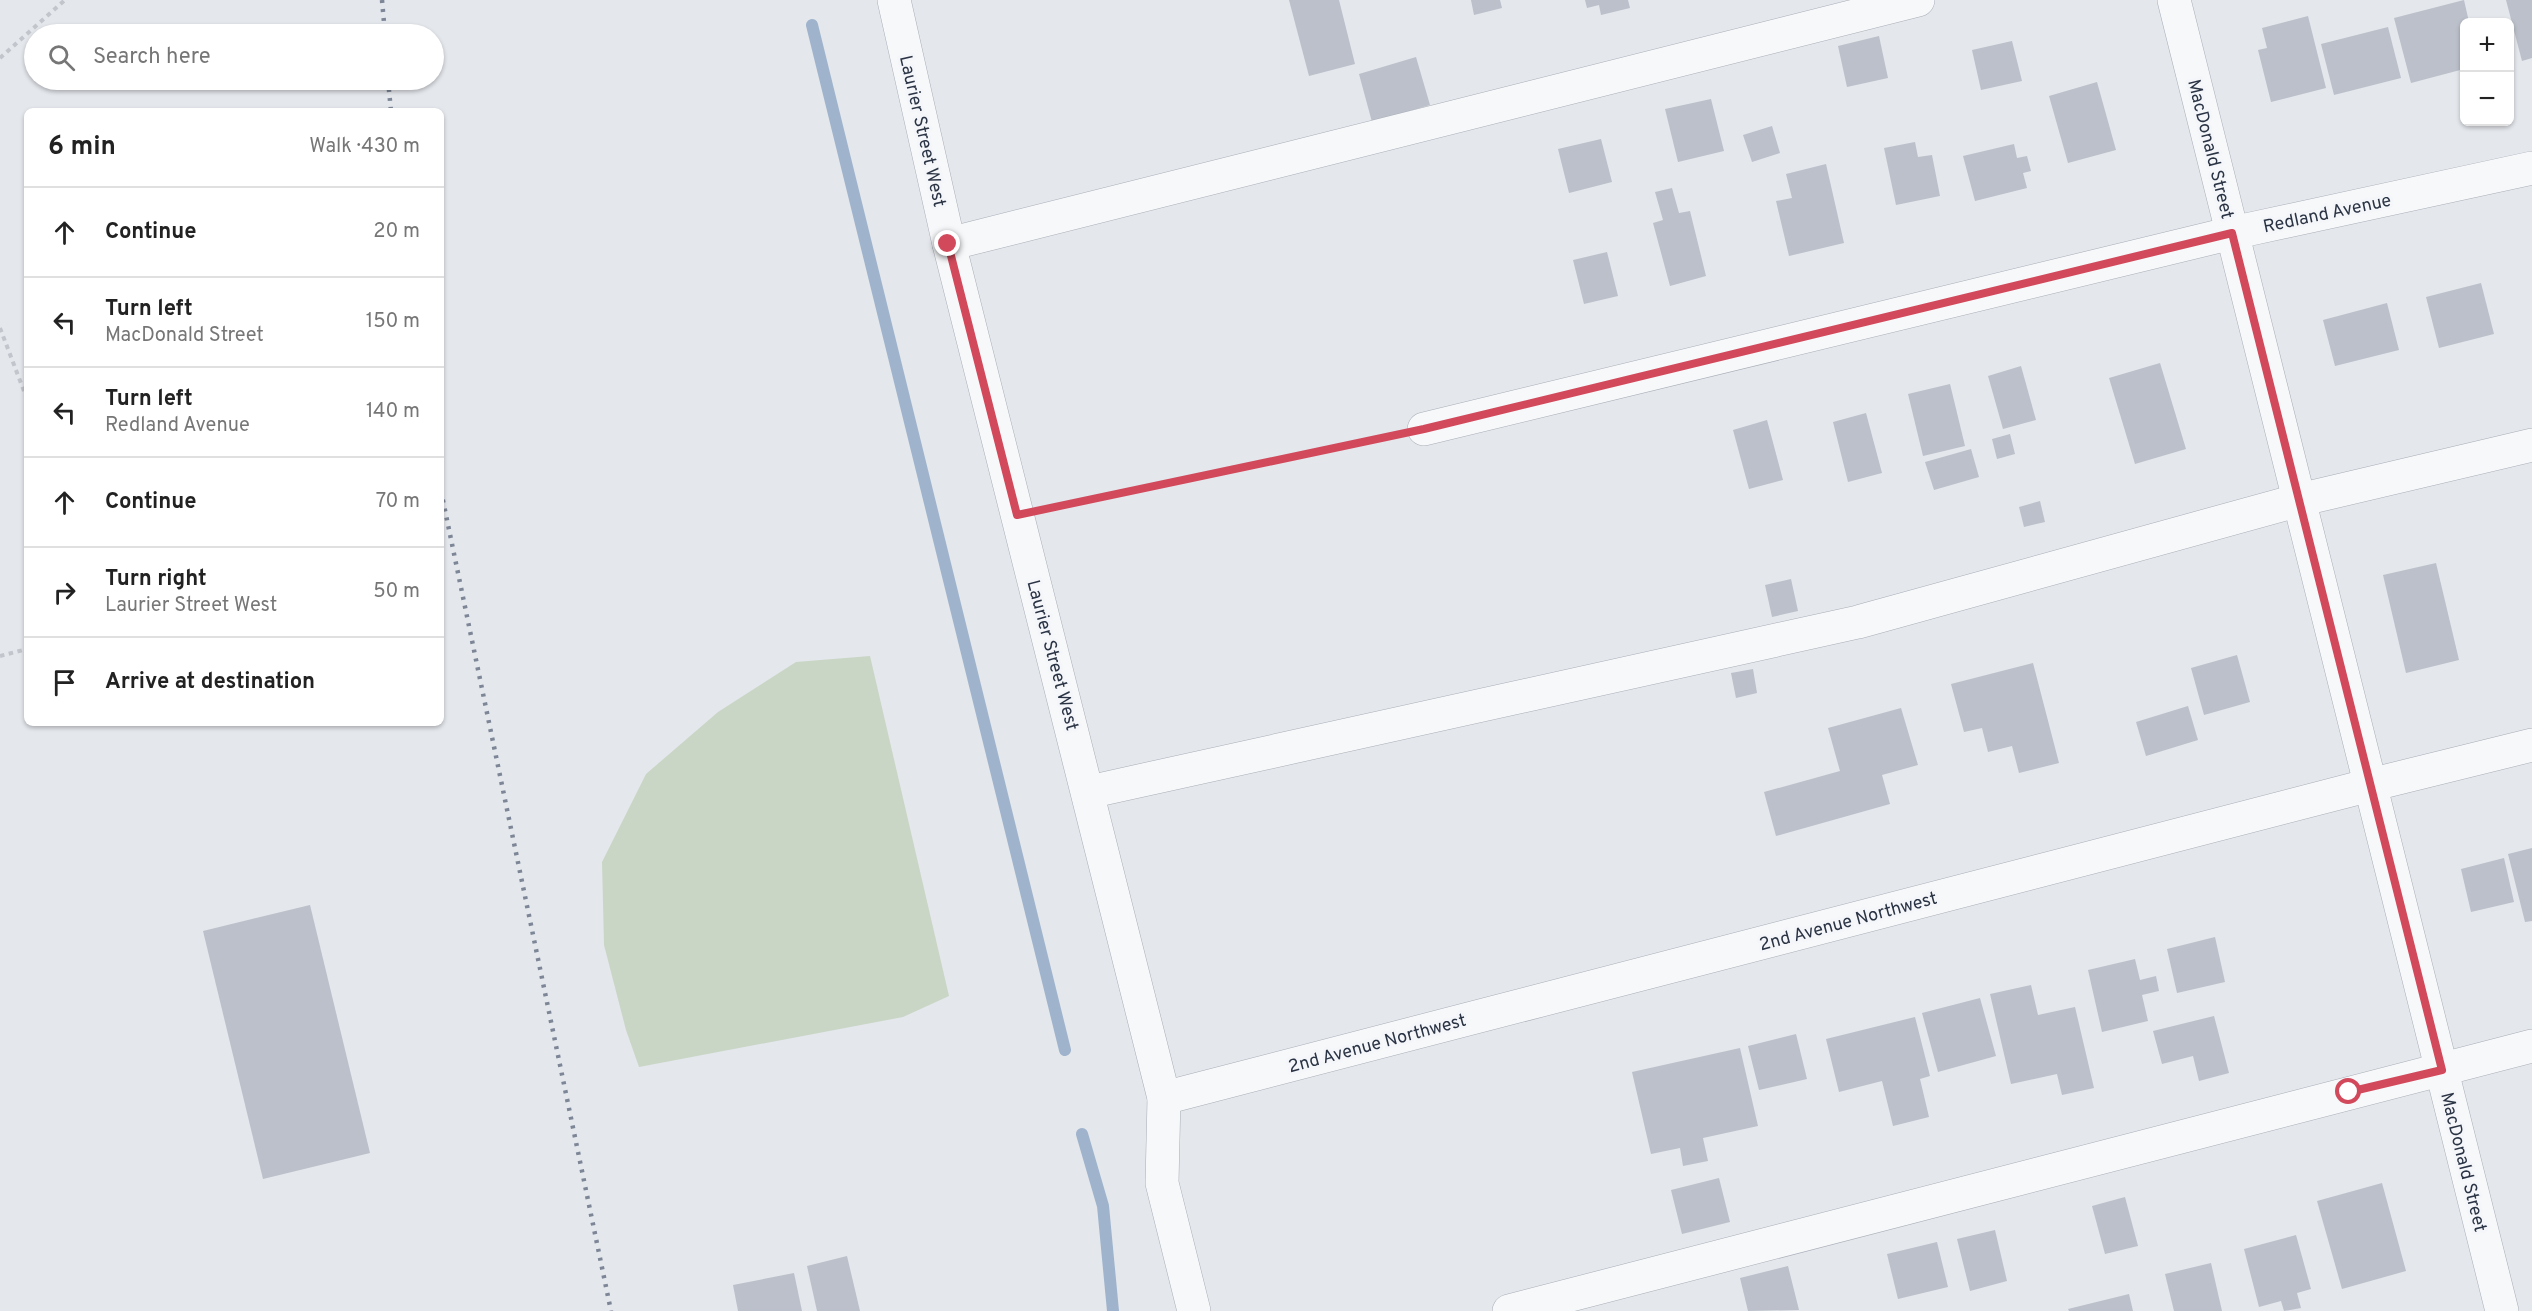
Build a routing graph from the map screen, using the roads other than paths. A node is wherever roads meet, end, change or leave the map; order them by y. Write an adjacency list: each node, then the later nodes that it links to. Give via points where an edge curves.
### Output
1 (894, 0): 6 (street, Laurier Street West)
2 (1918, 0): 6 (street)
3 (2174, 0): 5 (street, MacDonald Street)
4 (2532, 168): 5 (street, Redland Avenue)
5 (2232, 233): 7 (street, Redland Avenue); 9 (street, MacDonald Street)
6 (948, 244): 12 (street, Laurier Street West)
7 (1424, 429)
8 (2532, 445): 9 (street)
9 (2299, 500): 11 (street, MacDonald Street); 12 (street, via 1858,622)
10 (2532, 745): 11 (street, 2nd Avenue Northwest)
11 (2370, 785): 14 (street, MacDonald Street); 15 (street, 2nd Avenue Northwest)
12 (1089, 792): 15 (street, Laurier Street West)
13 (2532, 1046): 14 (street)
14 (2442, 1070): 17 (street); 18 (street, MacDonald Street)
15 (1164, 1098): 16 (street, Laurier Street West, via 1162,1183)
16 (1194, 1311)
17 (1509, 1311)
18 (2502, 1311)

